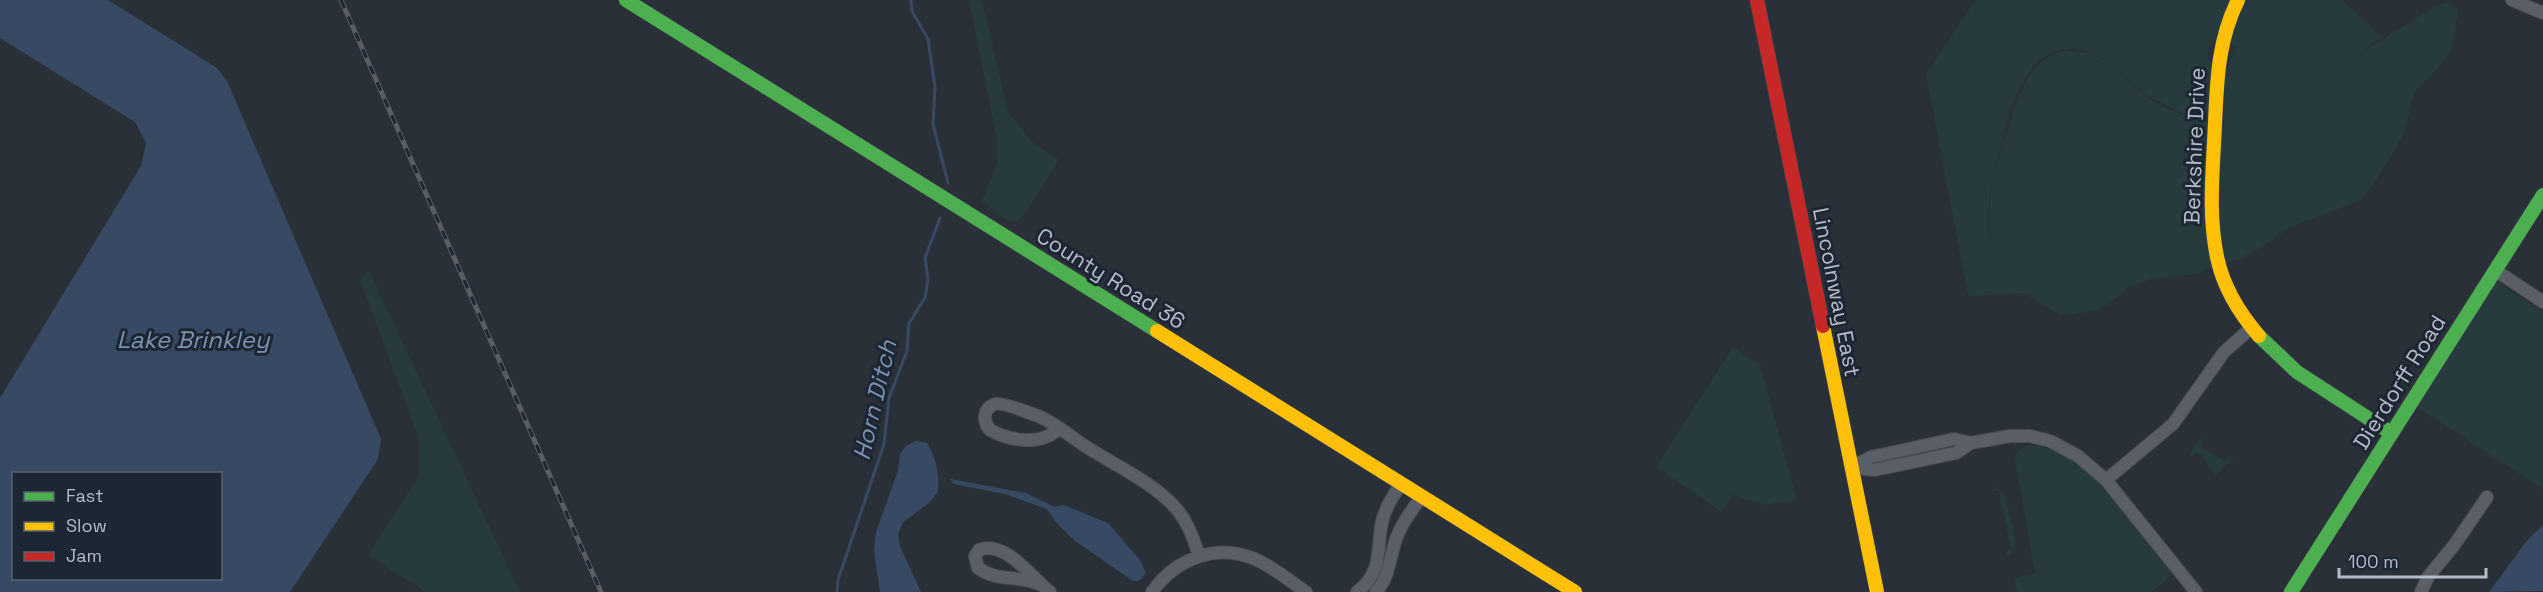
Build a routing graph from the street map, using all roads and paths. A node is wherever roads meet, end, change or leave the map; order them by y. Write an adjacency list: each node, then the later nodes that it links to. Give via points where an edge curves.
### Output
1 (626, 0): 14 (main road, County Road 36)
2 (1757, 0): 12 (main road, Lincolnway East)
3 (2238, 0): 9 (main road, Berkshire Drive, via 2219,48 2211,217 2215,252 2226,288)
4 (2512, 0): 5 (street)
5 (2543, 14)
6 (2543, 195): 7 (main road, Dierdorff Road)
7 (2495, 270): 8 (street); 11 (main road, Dierdorff Road)
8 (2543, 302)
9 (2250, 329): 11 (main road, Berkshire Drive, via 2308,381); 13 (street, via 2224,352 2173,424)
10 (1058, 429): 10 (street, via 1038,416 999,404 990,408 984,421 990,430 1026,440 1043,440); 17 (street, via 1172,503 1189,527)
11 (2391, 433): 27 (main road, Dierdorff Road)
12 (1851, 467): 13 (street, via 1871,457 1954,439 1971,443 2030,436 2050,441 2078,456); 25 (main road, Lincolnway East)
13 (2106, 480): 26 (street)
14 (1401, 484): 15 (main road, County Road 36); 22 (street, via 1382,521 1377,563)
15 (1422, 496): 23 (street, via 1398,534 1391,567); 24 (main road, County Road 36)
16 (2487, 497): 28 (street)
17 (1199, 556): 20 (street, via 1177,566); 21 (street, via 1227,553 1249,557)
18 (1039, 584): 18 (street, via 1002,551 986,547 975,556 978,568 995,577); 19 (street)
19 (1050, 592)
20 (1152, 592)
21 (1306, 592)
22 (1357, 592)
23 (1376, 592)
24 (1575, 592)
25 (1877, 592)
26 (2196, 592)
27 (2291, 592)
28 (2421, 592)

